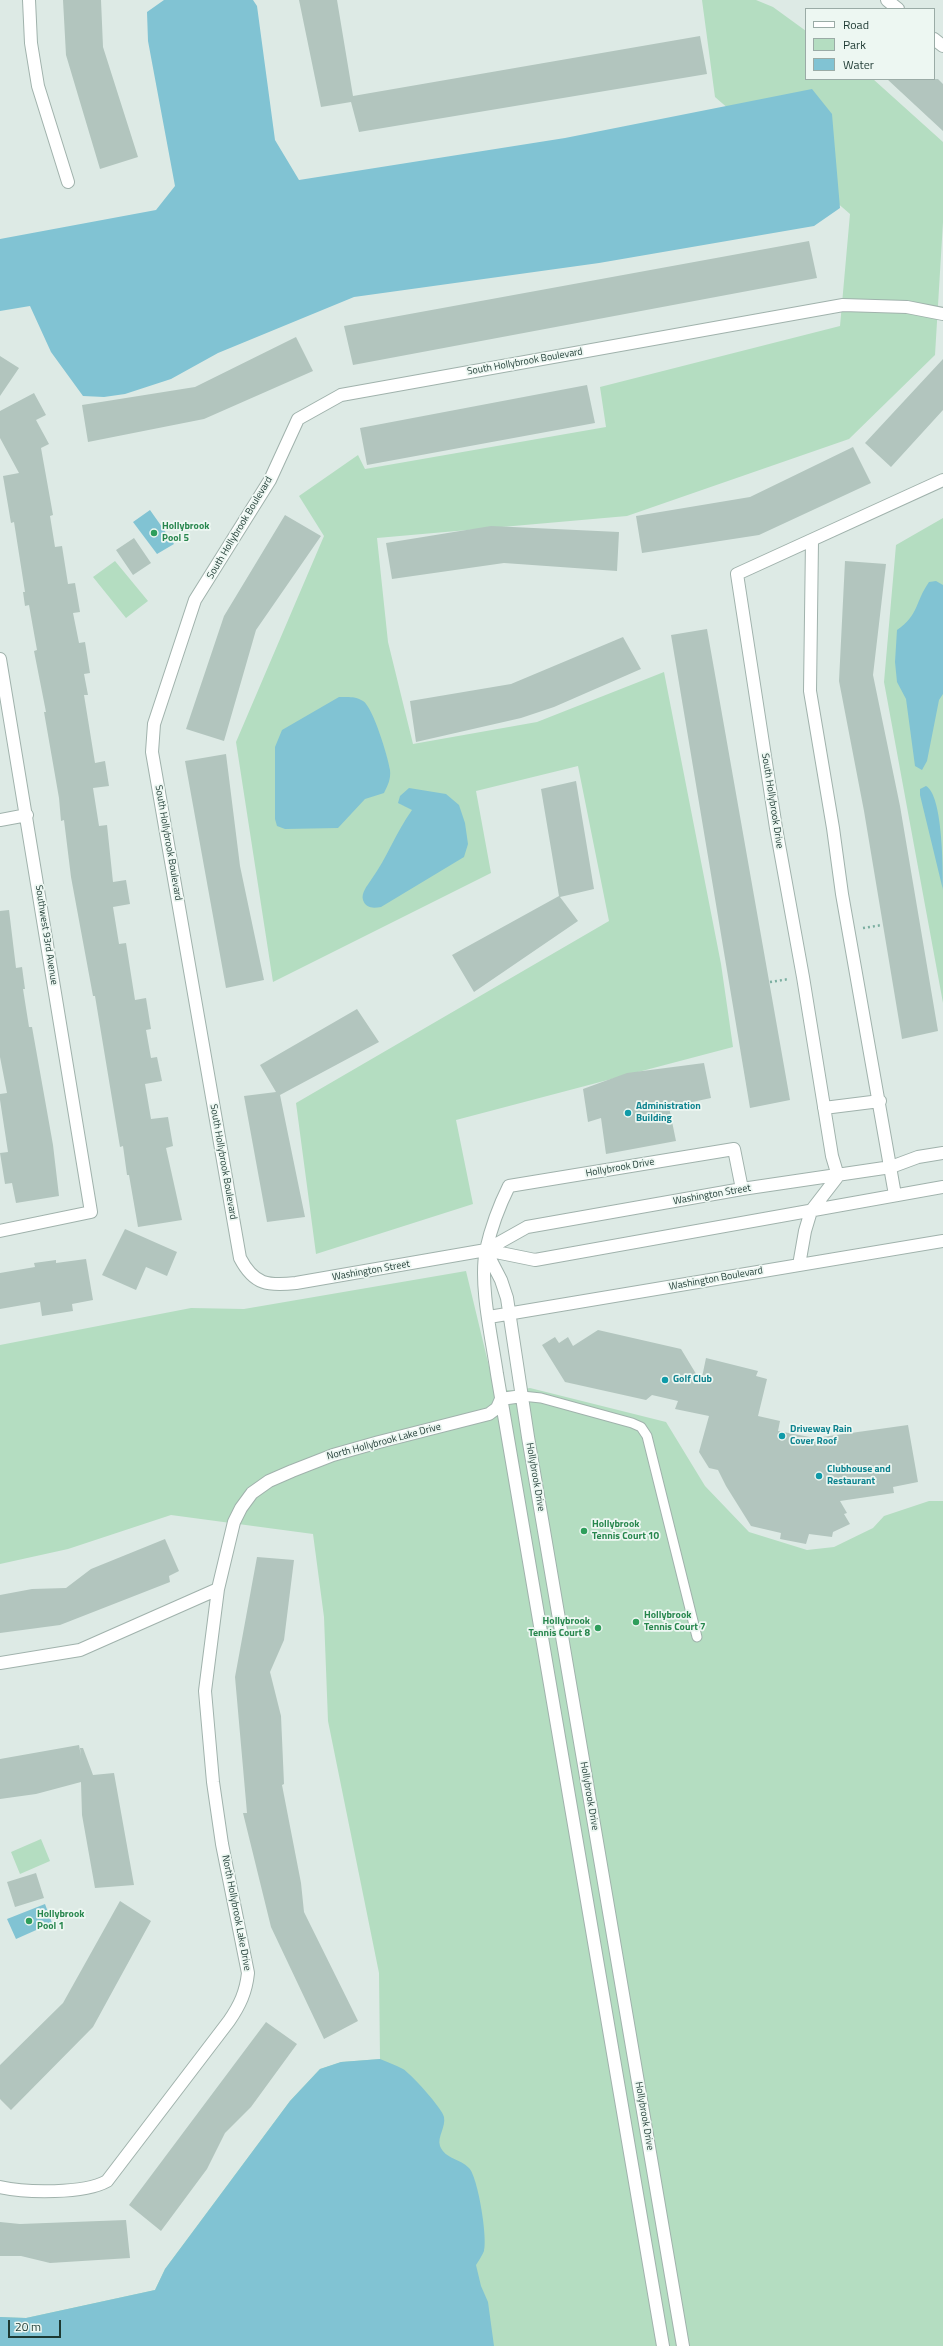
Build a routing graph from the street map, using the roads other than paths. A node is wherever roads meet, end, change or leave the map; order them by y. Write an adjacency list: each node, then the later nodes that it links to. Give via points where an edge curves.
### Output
1 (29, 0): 6 (street, via 31,43 38,86)
2 (887, 0): 3 (street)
3 (897, 8)
4 (935, 40): 5 (street)
5 (943, 46)
6 (68, 182)
7 (943, 314): 26 (street, South Hollybrook Boulevard, via 906,307 843,305 340,395 298,419 270,480 195,600 154,724 152,752 240,1258)
8 (943, 480): 9 (street, South Hollybrook Drive)
9 (812, 540): 13 (street, via 810,691 848,930); 14 (street, South Hollybrook Drive, via 737,574 776,828)
10 (0, 659): 11 (street, Southwest 93rd Avenue)
11 (27, 815): 12 (street); 22 (street, Southwest 93rd Avenue, via 91,1212)
12 (0, 820)
13 (880, 1100): 14 (street); 16 (street)
14 (824, 1108): 17 (street, South Hollybrook Drive)
15 (943, 1153): 16 (street, Washington Street, via 918,1157)
16 (891, 1167): 17 (street, Washington Street); 20 (street)
17 (838, 1176): 19 (street, Washington Street); 21 (street)
18 (943, 1187): 20 (street, Washington Street)
19 (742, 1189): 24 (street, Washington Street, via 527,1227); 24 (street, Hollybrook Drive, via 734,1149 509,1186 498,1207)
20 (895, 1195): 21 (street, Washington Street)
21 (811, 1211): 24 (street, Washington Street, via 535,1260); 25 (street)
22 (0, 1231)
23 (943, 1241): 25 (street, Washington Boulevard)
24 (486, 1250): 26 (street, Washington Street, via 296,1283 269,1284); 27 (street, Hollybrook Drive, via 501,1280); 28 (street, Hollybrook Drive, via 485,1283)
25 (799, 1265): 27 (street, Washington Boulevard)
26 (256, 1280)
27 (509, 1314): 28 (street, Washington Boulevard); 29 (street, Hollybrook Drive)
28 (489, 1317): 30 (street, Hollybrook Drive)
29 (522, 1396): 30 (street); 32 (lane, via 541,1398 632,1422 641,1427 647,1436); 36 (street, Hollybrook Drive)
30 (501, 1399): 31 (street, North Hollybrook Lake Drive, via 497,1408 489,1414 333,1455 268,1481 252,1494 234,1522); 35 (street, Hollybrook Drive)
31 (218, 1589): 33 (street, via 80,1650); 34 (street, North Hollybrook Lake Drive, via 205,1691 213,1782 248,1973 246,1990 229,2021 107,2181 83,2190)
32 (697, 1637)
33 (0, 1663)
34 (0, 2187)
35 (663, 2346)
36 (683, 2346)

